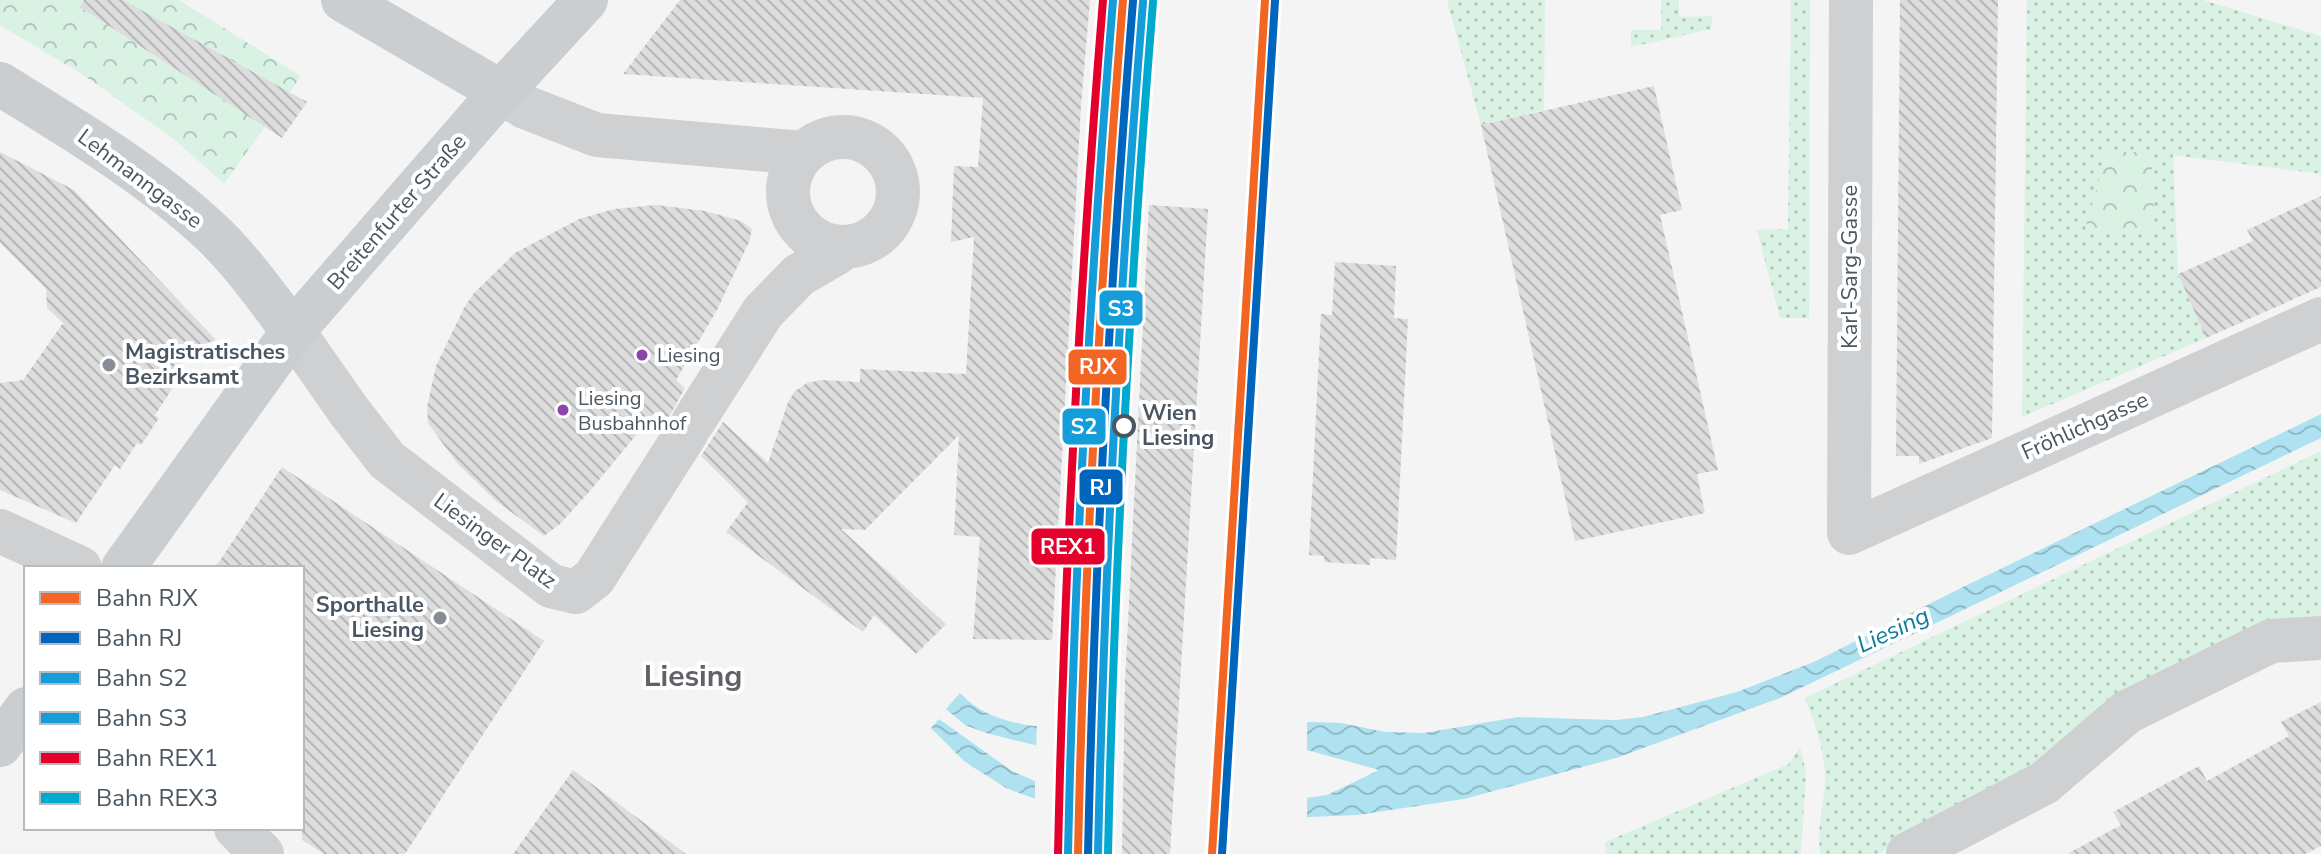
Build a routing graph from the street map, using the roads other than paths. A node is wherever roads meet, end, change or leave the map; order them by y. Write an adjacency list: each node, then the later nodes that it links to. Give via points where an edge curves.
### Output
1 (343, 0): 5 (main road)
2 (586, 0): 5 (main road, Breitenfurter Straße)
3 (1851, 0): 11 (street, Karl-Sarg-Gasse)
4 (0, 84): 9 (main road, Lehmanngasse, via 180,205 244,267)
5 (501, 92): 6 (street, via 597,135); 9 (main road, Breitenfurter Straße)
6 (803, 153)
7 (837, 253): 9 (street, Liesinger Platz, via 799,275 763,312 594,578 576,592 551,586 387,460)
8 (2321, 319): 11 (street, Fröhlichgasse)
9 (293, 331): 13 (main road, Breitenfurter Straße)
10 (0, 531): 12 (street)
11 (1849, 533)
12 (76, 566)
13 (124, 566)
14 (2321, 638): 19 (street, via 2271,641 2127,712 2044,783)
15 (24, 712): 16 (main road)
16 (0, 745)
17 (238, 830): 18 (street)
18 (262, 854)
19 (1908, 854)

